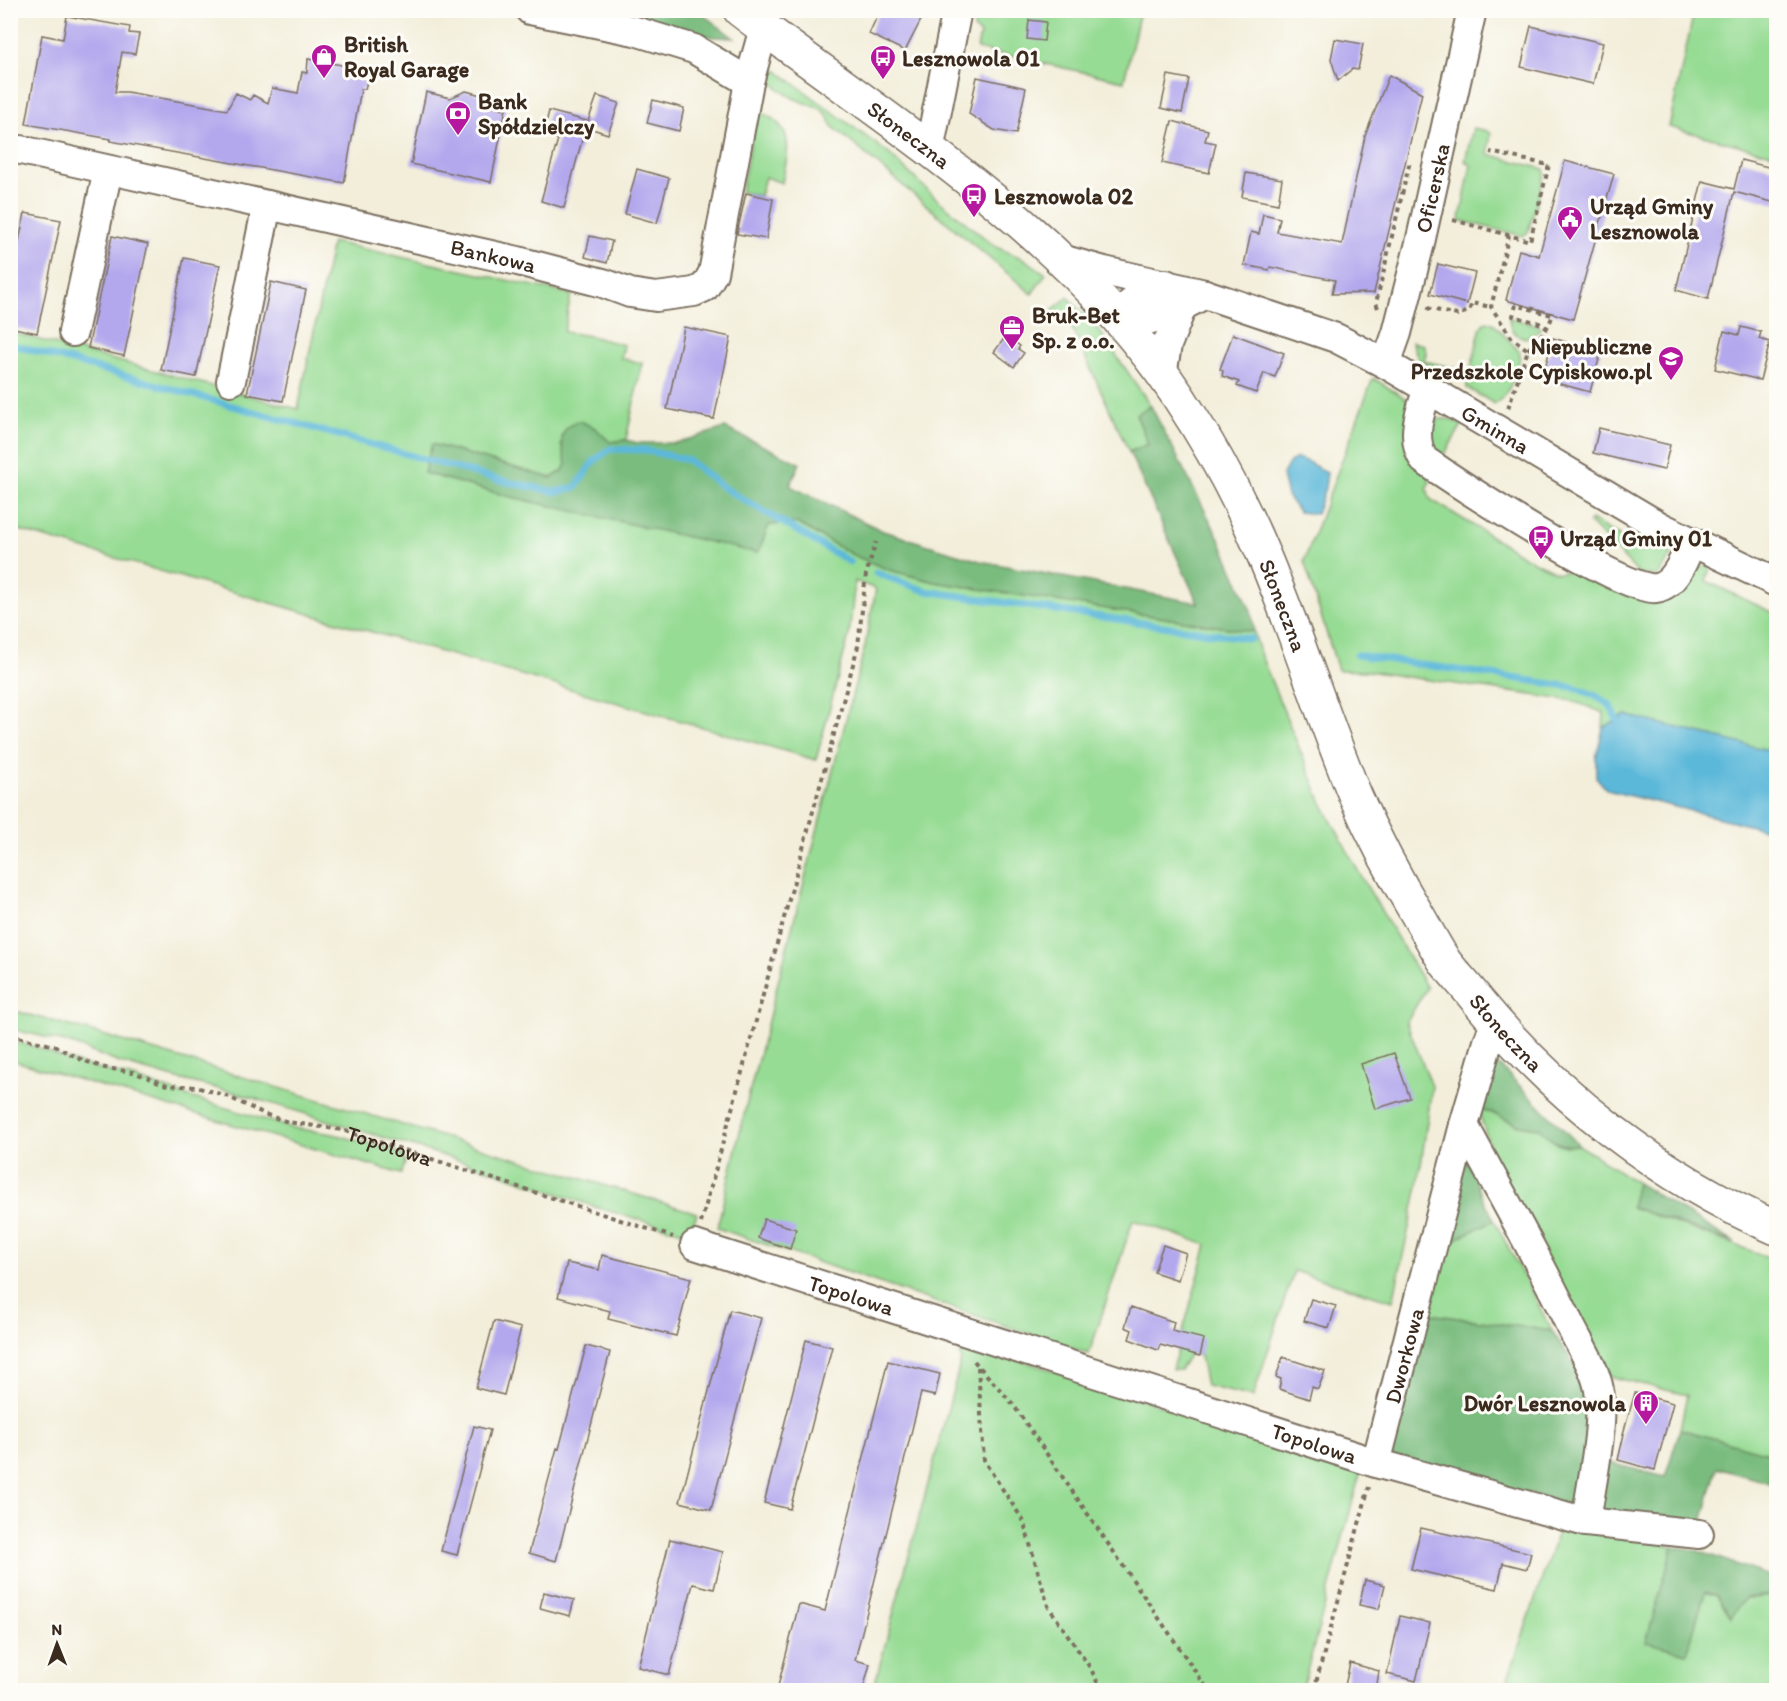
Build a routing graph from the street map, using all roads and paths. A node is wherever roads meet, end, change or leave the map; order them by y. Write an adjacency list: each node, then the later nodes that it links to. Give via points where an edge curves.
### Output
1 (530, 10): 5 (street, via 635,31 694,49)
2 (957, 10): 7 (street)
3 (1472, 10): 22 (street, Oficerska, via 1420,243)
4 (747, 15): 5 (street, Bankowa); 7 (main road, Słoneczna)
5 (749, 82): 10 (street, Bankowa, via 713,273 705,287 694,292 656,297 630,293 518,261)
6 (21, 150): 9 (street, Bankowa)
7 (929, 151): 13 (main road, Słoneczna)
8 (1490, 152): 12 (path, via 1549,165 1530,241)
9 (108, 170): 10 (street, Bankowa); 20 (street)
10 (267, 205): 24 (street)
11 (1453, 220): 12 (path)
12 (1509, 236): 17 (path)
13 (1061, 259): 14 (street, Gminna); 18 (main road, Słoneczna)
14 (1166, 284): 15 (street, Gminna); 18 (street, via 1126,307)
15 (1194, 297): 18 (street, via 1137,323); 22 (street, Gminna, via 1336,338); 23 (street, via 1167,345)
16 (1418, 305): 17 (path, via 1457,315 1469,311 1472,303)
17 (1491, 307): 21 (path, via 1512,338)
18 (1118, 321): 23 (main road, Słoneczna)
19 (1548, 329): 19 (path, via 1553,314 1516,305 1513,316); 21 (path)
20 (73, 332)
21 (1528, 350): 26 (path)
22 (1386, 364): 25 (street, Gminna)
23 (1162, 375): 30 (main road, Słoneczna, via 1238,498 1287,613 1355,795 1394,877 1446,962)
24 (231, 381)
25 (1428, 389): 28 (street, Gminna); 28 (street, via 1415,438 1424,460 1591,564 1626,582 1653,589 1668,581 1682,564)
26 (1505, 417)
27 (876, 542): 34 (path, via 866,574 858,646)
28 (1691, 543): 29 (street, Gminna)
29 (1776, 582)
30 (1495, 1022): 32 (street, Dworkowa); 33 (main road, Słoneczna, via 1585,1110 1634,1148)
31 (10, 1035): 34 (path, Topolowa, via 55,1046 105,1068 224,1095 288,1122 342,1130)
32 (1464, 1125): 37 (street, Dworkowa); 38 (street, via 1540,1262 1599,1388 1601,1412)
33 (1776, 1228)
34 (695, 1245): 37 (street, Topolowa)
35 (970, 1357): 36 (path)
36 (978, 1366): 40 (path, via 984,1461 1023,1520 1048,1606); 41 (path, via 1012,1403)
37 (1376, 1463): 38 (street, Topolowa); 42 (path)
38 (1586, 1522): 39 (street, Topolowa)
39 (1699, 1534)
40 (1101, 1690)
41 (1208, 1690)
42 (1314, 1690)

